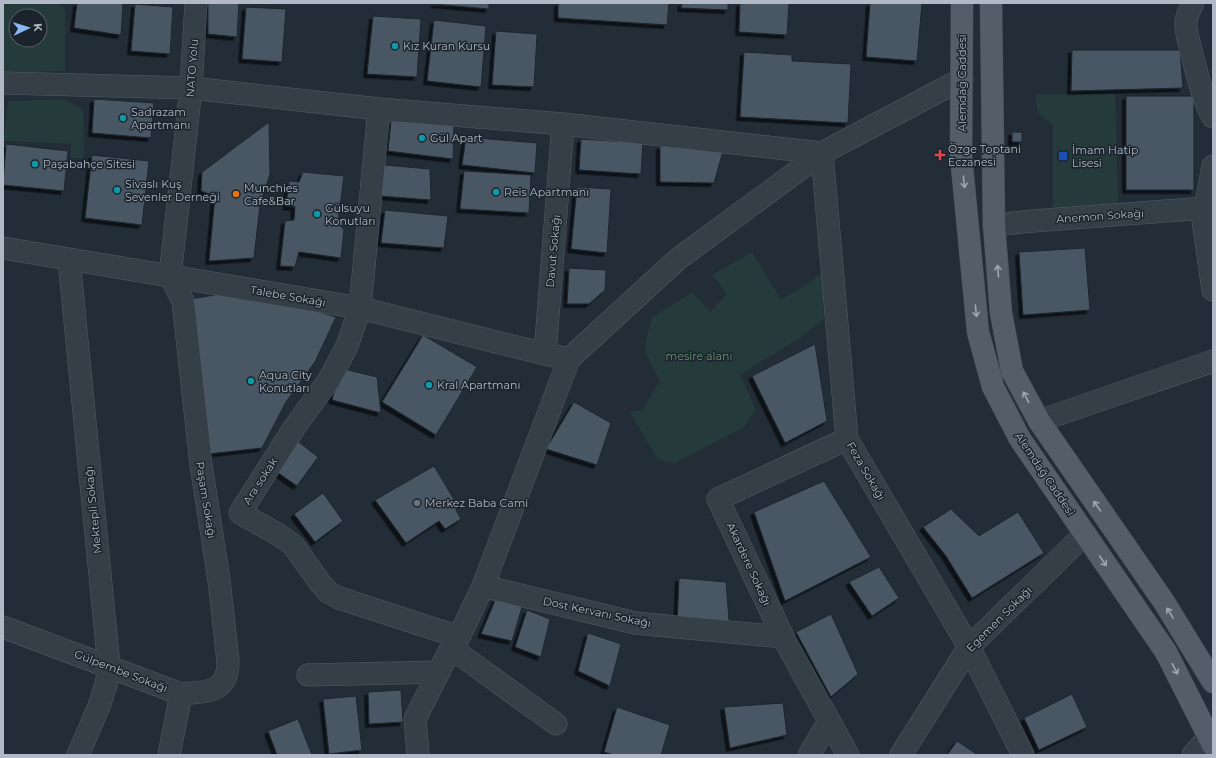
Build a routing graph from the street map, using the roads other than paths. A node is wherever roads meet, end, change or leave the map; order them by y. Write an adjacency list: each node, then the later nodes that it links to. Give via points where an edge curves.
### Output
1 (196, 3): 8 (street, NATO Yolu)
2 (962, 3): 6 (main road, Alemdağ Caddesi)
3 (990, 3): 5 (main road)
4 (1192, 3): 10 (street, via 1186,21 1188,36 1200,86)
5 (992, 72): 6 (main road); 15 (main road)
6 (962, 79): 12 (street); 28 (main road, Alemdağ Caddesi, one-way to 28, via 961,156 978,332 993,387 1020,439)
7 (3, 83): 8 (street)
8 (191, 88): 9 (street); 18 (street, NATO Yolu)
9 (379, 109): 11 (street); 20 (street, Ara sokak)
10 (1213, 117)
11 (563, 124): 12 (street); 21 (street, Davut Sokağı)
12 (822, 153): 22 (street, via 678,259); 25 (street, Feza Sokağı)
13 (1213, 166): 14 (street)
14 (1206, 208): 15 (street, Anemon Sokağı); 19 (street, via 1203,220)
15 (994, 226): 24 (main road, one-way to 15, via 1012,371 1001,313)
16 (3, 248): 17 (street, Talebe Sokağı)
17 (68, 260): 18 (street, Talebe Sokağı); 34 (street, Mektepli Sokağı)
18 (170, 276): 20 (street, Talebe Sokağı); 27 (street, Paşam Sokağı, via 183,301 200,465)
19 (1213, 290)
20 (360, 308): 21 (street, Talebe Sokağı); 26 (street, Ara sokak, via 347,346 329,380 294,428)
21 (545, 354): 22 (street, Talebe Sokağı)
22 (570, 359): 29 (street)
23 (1213, 361): 24 (street)
24 (1038, 421): 37 (main road, one-way to 24, via 1164,602)
25 (847, 439): 31 (street, Akardere Sokağı, via 718,499); 33 (street, Feza Sokağı)
26 (240, 513): 27 (street); 32 (street, Ara sokak, via 293,545 328,592)
27 (209, 519): 38 (street, Paşam Sokağı, via 219,580 228,673 218,687)
28 (1085, 534): 33 (street, Egemen Sokağı); 41 (main road, Alemdağ Caddesi, one-way to 41, via 1166,652)
29 (483, 586): 31 (street, Dost Kervanı Sokağı, via 635,623); 32 (street)
30 (3, 628): 34 (street, Gülpembe Sokağı)
31 (783, 637): 39 (street, Akardere Sokağı)
32 (455, 643): 35 (street); 40 (street, Ara sokak)
33 (969, 647): 47 (street, Egemen Sokağı); 48 (street, Feza Sokağı)
34 (109, 666): 38 (street, Gülpembe Sokağı); 42 (street, Mektepli Sokağı, via 99,706)
35 (439, 672): 36 (street); 44 (street, via 415,719)
36 (308, 675)
37 (1213, 682)
38 (181, 694): 43 (street, Gülpembe Sokağı)
39 (829, 721): 45 (street); 46 (street, Akardere Sokağı)
40 (556, 724)
41 (1211, 741): 49 (street)
42 (78, 755)
43 (169, 755)
44 (418, 755)
45 (808, 755)
46 (848, 755)
47 (901, 755)
48 (1023, 755)
49 (1193, 755)

